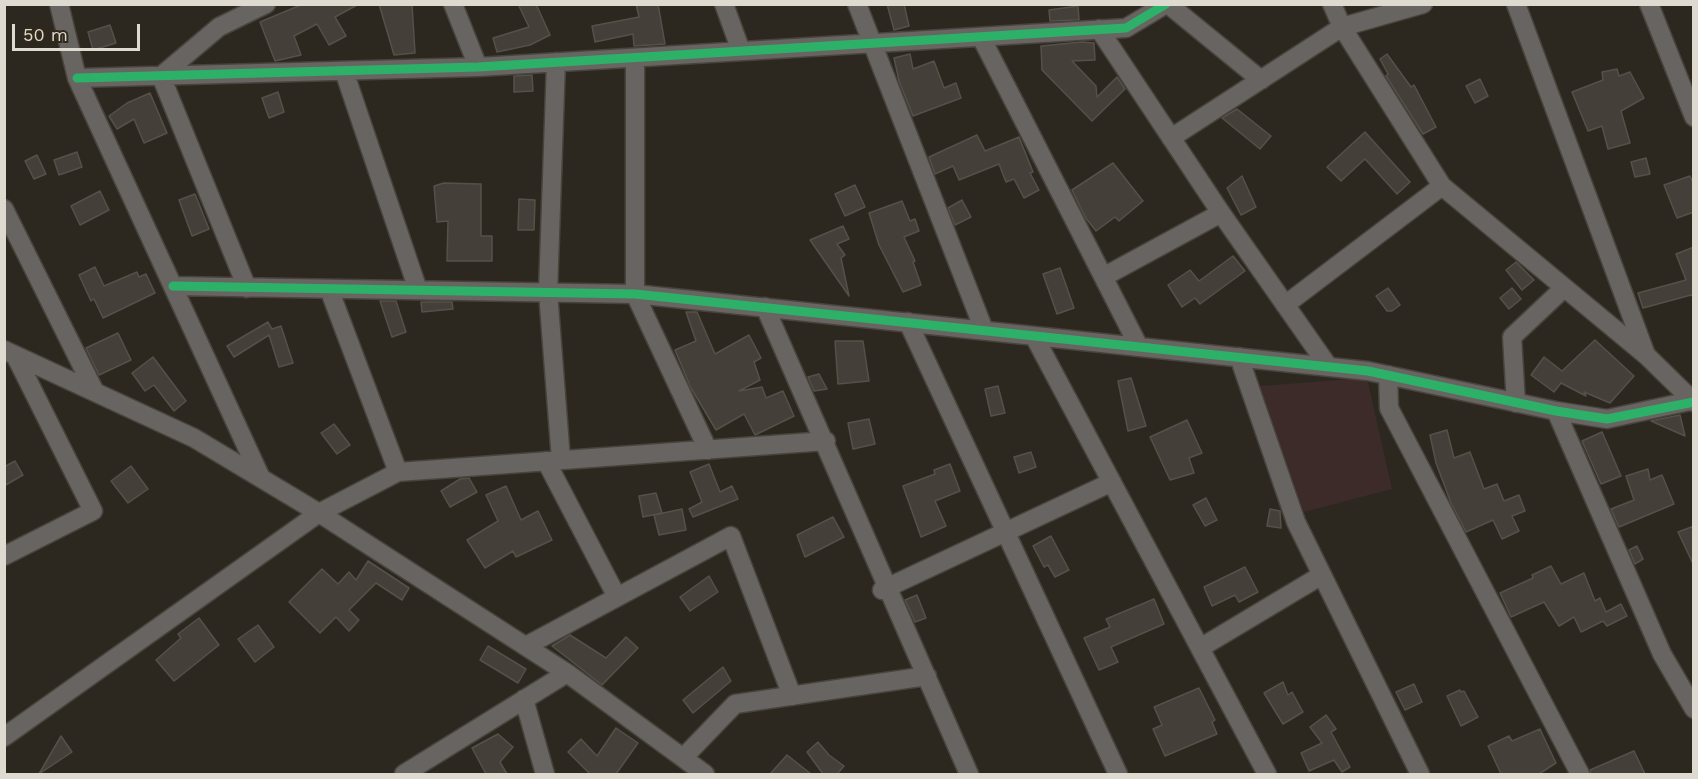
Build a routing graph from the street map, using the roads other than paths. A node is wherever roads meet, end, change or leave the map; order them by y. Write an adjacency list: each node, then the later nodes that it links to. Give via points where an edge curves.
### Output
1 (59, 4): 21 (street)
2 (266, 4): 20 (street, via 219,27)
3 (453, 4): 18 (street)
4 (724, 4): 15 (street)
5 (856, 4): 14 (street)
6 (1167, 4): 12 (street, via 1126,28); 22 (street)
7 (1332, 4): 11 (street)
8 (1423, 4): 11 (street)
9 (1516, 4): 43 (street)
10 (1649, 4): 23 (street)
11 (1342, 27): 22 (street); 25 (street)
12 (1100, 29): 13 (street); 24 (street)
13 (981, 37): 14 (street); 28 (street)
14 (872, 43): 15 (street); 39 (street)
15 (741, 51): 16 (street)
16 (635, 58): 17 (street); 35 (street)
17 (556, 63): 18 (street); 34 (street)
18 (478, 67): 19 (street)
19 (345, 71): 20 (street); 33 (street)
20 (161, 76): 21 (street); 30 (street)
21 (77, 78): 29 (street)
22 (1261, 80): 24 (street)
23 (1694, 117)
24 (1171, 138): 27 (street)
25 (1442, 186): 31 (street); 36 (street)
26 (4, 209): 47 (street)
27 (1221, 213): 28 (street); 36 (street)
28 (1104, 276): 41 (street)
29 (173, 286): 30 (street); 55 (street)
30 (247, 288): 32 (street)
31 (1564, 288): 43 (street); 49 (street, via 1512,337)
32 (329, 289): 33 (street); 54 (street)
33 (418, 290): 34 (street)
34 (548, 292): 35 (street); 53 (street)
35 (635, 294): 37 (street); 52 (street)
36 (1285, 305): 45 (street)
37 (765, 307): 38 (street); 51 (street)
38 (908, 322): 39 (street); 58 (street)
39 (984, 330): 40 (street)
40 (1034, 336): 41 (street); 56 (street)
41 (1139, 347): 44 (street)
42 (10, 352): 47 (street); 59 (street, via 93,511)
43 (1647, 356): 48 (street)
44 (1239, 357): 45 (street); 60 (street, via 1296,522)
45 (1328, 366): 46 (street)
46 (1388, 375): 49 (street); 80 (street, via 1389,408)
47 (95, 392): 55 (street, via 194,438)
48 (1692, 401): 50 (street, via 1607,419)
49 (1516, 403): 50 (street)
50 (1557, 411): 69 (street, via 1662,654)
51 (826, 441): 52 (street); 61 (street)
52 (708, 450): 53 (street)
53 (554, 461): 54 (street); 62 (street)
54 (398, 472): 57 (street)
55 (261, 478): 57 (street)
56 (1112, 482): 58 (street); 64 (street)
57 (319, 513): 63 (street); 70 (street)
58 (1005, 532): 61 (street); 77 (street)
59 (4, 556)
60 (1322, 575): 64 (street); 79 (street)
61 (885, 588): 66 (street)
62 (617, 597): 63 (street); 67 (street, via 731,536)
63 (526, 646): 65 (street)
64 (1200, 648): 78 (street)
65 (567, 673): 68 (street); 71 (street)
66 (927, 676): 67 (street); 76 (street)
67 (792, 696): 71 (street, via 735,704)
68 (524, 699): 72 (street); 74 (street)
69 (1694, 709)
70 (4, 737)
71 (683, 758): 75 (street)
72 (422, 770): 73 (street)
73 (404, 774)
74 (545, 774)
75 (705, 774)
76 (969, 774)
77 (1118, 774)
78 (1267, 774)
79 (1420, 774)
80 (1580, 774)

